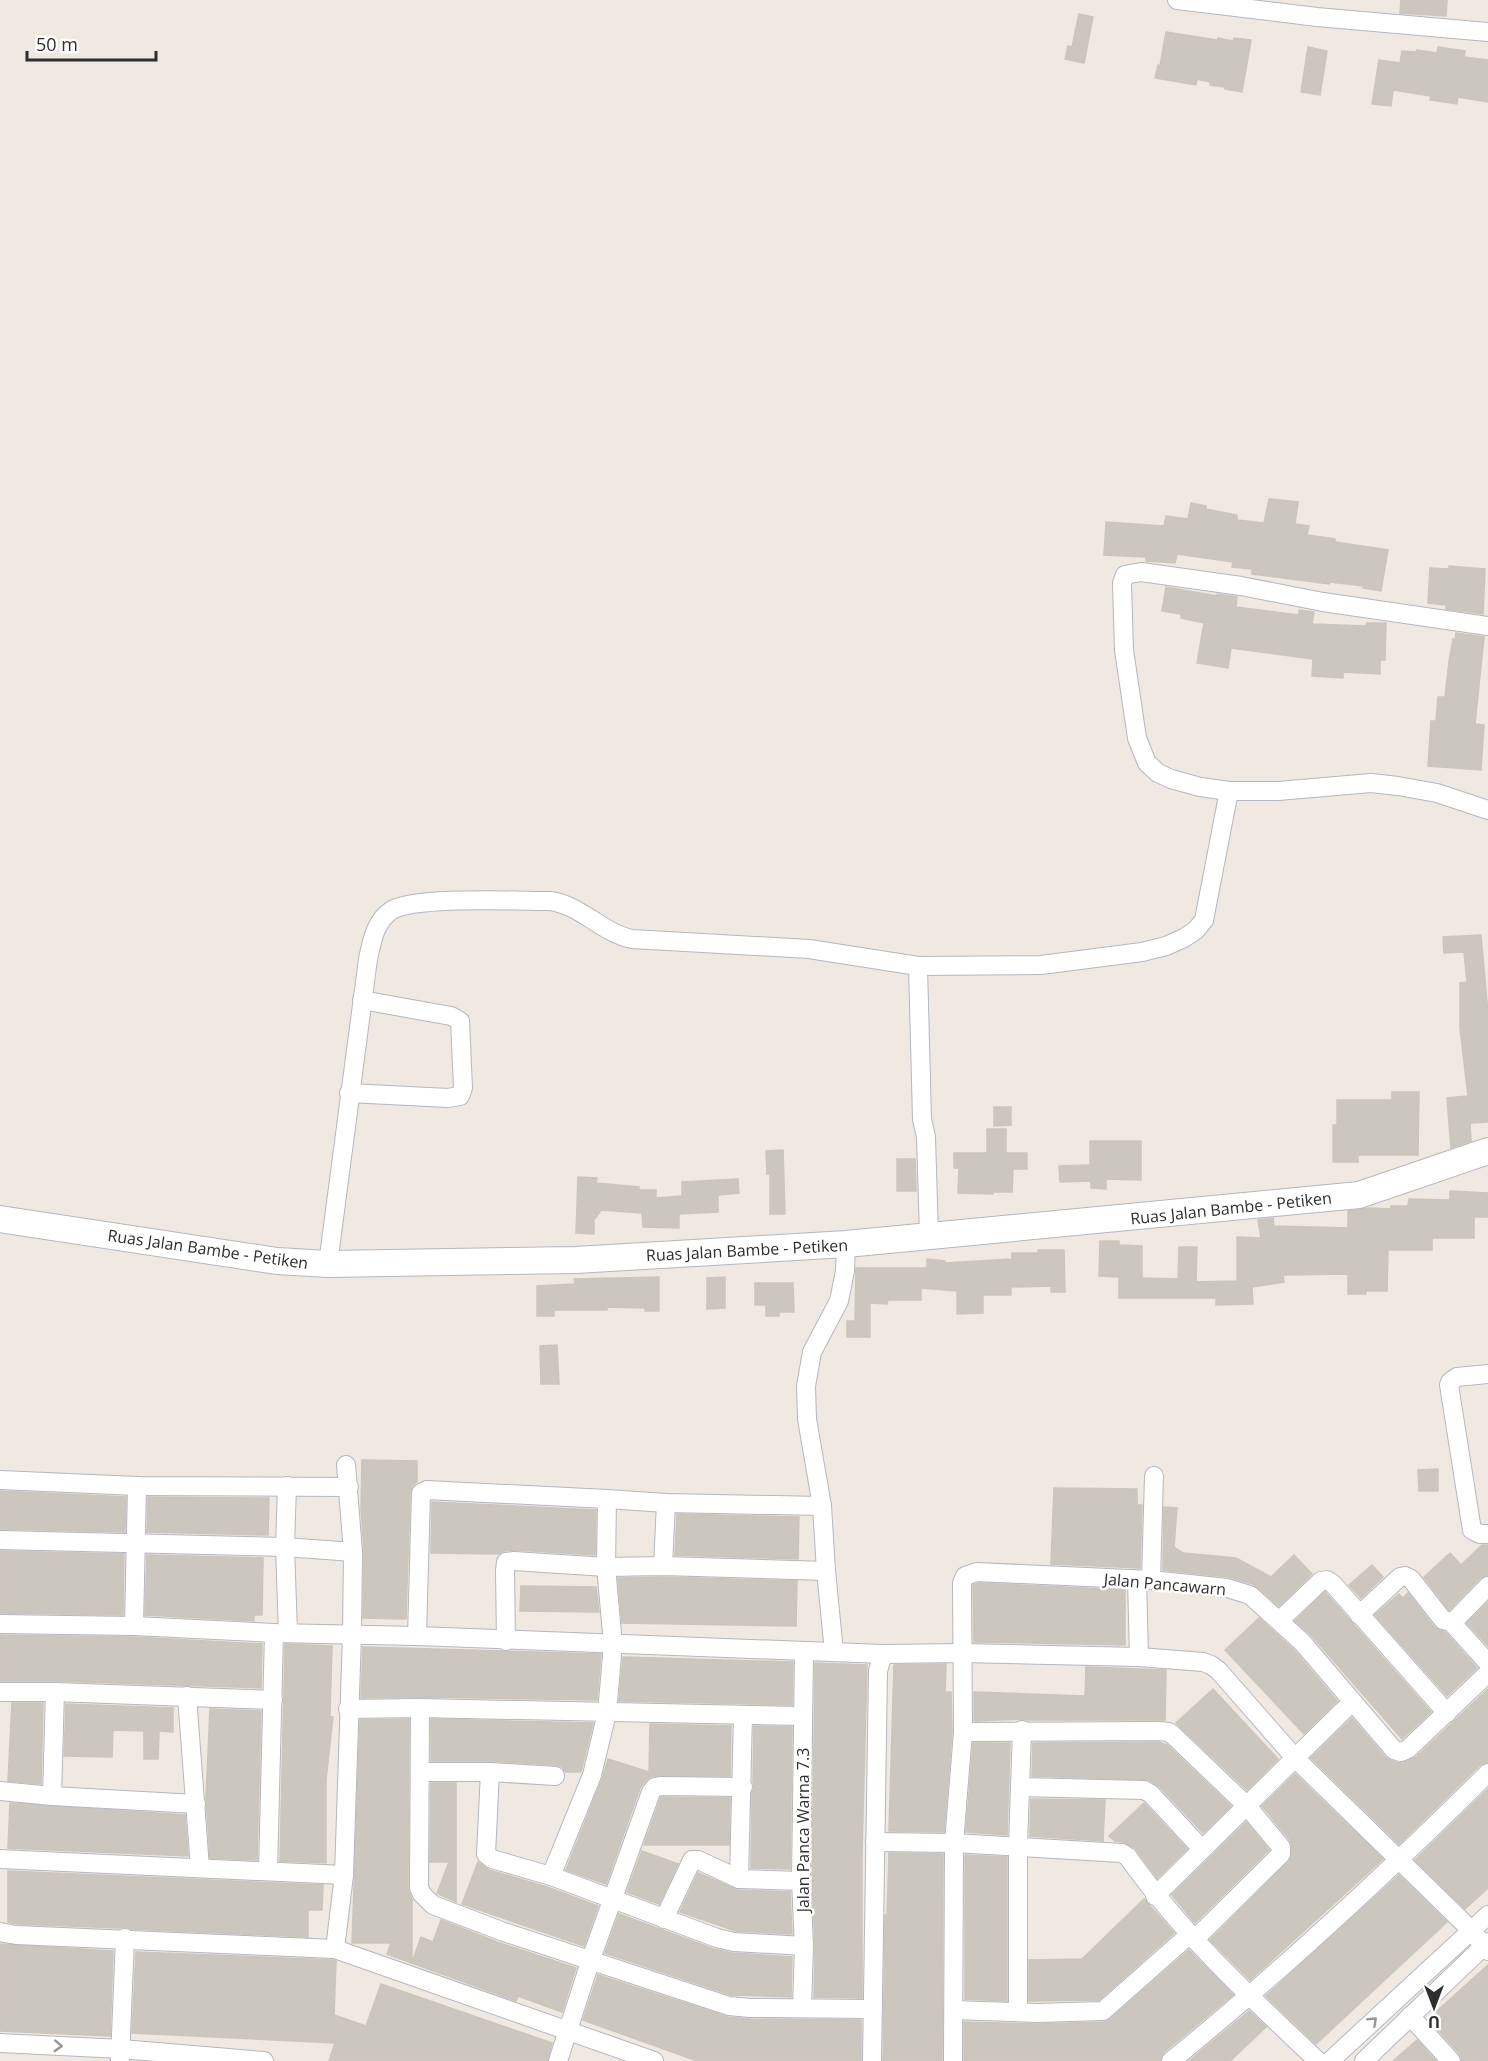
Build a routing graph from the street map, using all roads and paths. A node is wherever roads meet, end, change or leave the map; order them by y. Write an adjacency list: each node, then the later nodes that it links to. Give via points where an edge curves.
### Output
1 (1177, 0): 2 (street)
2 (1488, 32)
3 (1488, 626): 4 (street, via 1142,572 1125,575 1124,650 1143,756 1171,779)
4 (1229, 791): 5 (street, via 1371,783 1437,793); 6 (street, via 1204,920 1184,938 1142,952 1041,965)
5 (1488, 810)
6 (918, 966): 7 (street, via 809,949 632,939 621,937 569,906 550,901 433,902 391,910 374,930); 11 (street, via 921,1119 926,1137)
7 (362, 1000): 8 (street); 8 (street, via 451,1016 460,1021 463,1088 460,1096 448,1098)
8 (349, 1093): 13 (street)
9 (1488, 1151): 11 (main road, Ruas Jalan Bambe - Petiken, via 1359,1195)
10 (0, 1219): 13 (main road, Ruas Jalan Bambe - Petiken, via 277,1261)
11 (929, 1236): 12 (main road, Ruas Jalan Bambe - Petiken)
12 (846, 1244): 13 (main road, Ruas Jalan Bambe - Petiken, via 576,1260); 23 (street, via 839,1301 812,1352 806,1386 807,1419)
13 (328, 1264)
14 (1488, 1374): 24 (street, via 1457,1377 1449,1385 1472,1530)
15 (346, 1465): 20 (street)
16 (1154, 1476): 32 (street)
17 (0, 1480): 18 (street)
18 (137, 1486): 19 (street); 26 (street)
19 (287, 1486): 20 (street); 27 (street)
20 (349, 1487): 28 (street)
21 (607, 1499): 22 (street); 30 (street); 41 (street, via 428,1490 421,1493)
22 (666, 1503): 23 (street); 29 (street)
23 (822, 1506): 31 (street)
24 (1488, 1534)
25 (0, 1540): 26 (street)
26 (136, 1542): 27 (street); 38 (street)
27 (285, 1547): 28 (street); 39 (street)
28 (353, 1552): 40 (street)
29 (663, 1566): 30 (street); 31 (street)
30 (606, 1567): 42 (street, via 506,1562); 43 (street)
31 (826, 1571): 45 (street)
32 (1144, 1580): 35 (street, Jalan Pancawarn, via 1239,1591 1250,1595); 46 (street, Jalan Pancawarn, via 970,1574 962,1583); 48 (street)
33 (1488, 1586): 36 (street)
34 (1359, 1615): 35 (street, via 1327,1580 1321,1581); 36 (street, via 1405,1576 1443,1620); 59 (street)
35 (1280, 1620): 55 (street, Jalan Pancawarn)
36 (1450, 1622): 49 (street)
37 (0, 1624): 38 (street)
38 (134, 1626): 39 (street)
39 (281, 1633): 40 (street); 54 (street)
40 (352, 1635): 41 (street); 57 (street)
41 (417, 1636): 42 (street)
42 (506, 1641): 43 (street)
43 (613, 1644): 44 (street); 58 (street)
44 (804, 1651): 45 (street); 61 (street, Jalan Panca Warna 7.3)
45 (834, 1652): 47 (street)
46 (963, 1653): 47 (street); 48 (street); 63 (street)
47 (883, 1654): 75 (street, via 878,1671)
48 (1139, 1657): 64 (street, via 1211,1665)
49 (1488, 1663)
50 (1488, 1673): 59 (street, Jalan Pancawarn)
51 (0, 1692): 52 (street)
52 (56, 1692): 53 (street); 72 (street)
53 (187, 1696): 54 (street); 73 (street)
54 (273, 1700): 82 (street)
55 (1352, 1702): 59 (street, Jalan Pancawarn, via 1394,1750 1401,1752); 64 (street)
56 (420, 1708): 57 (street); 58 (street); 65 (street)
57 (348, 1709): 83 (street)
58 (607, 1713): 60 (street); 84 (street, via 592,1775)
59 (1447, 1713)
60 (743, 1715): 61 (street); 69 (street)
61 (803, 1716): 86 (street, Jalan Panca Warna 7.3)
62 (1022, 1730): 63 (street); 70 (street); 74 (street, via 1169,1732)
63 (963, 1732): 76 (street)
64 (1296, 1759): 74 (street); 80 (street)
65 (420, 1772): 66 (street); 98 (street, via 419,1888 427,1900 504,1932)
66 (490, 1772): 68 (street); 84 (street, via 486,1854)
67 (1488, 1773): 80 (street)
68 (555, 1776)
69 (742, 1787): 85 (street); 88 (street, via 653,1789)
70 (1020, 1787): 77 (street); 78 (street, via 1144,1790)
71 (0, 1791): 72 (street)
72 (52, 1796): 73 (street)
73 (196, 1804): 81 (street)
74 (1247, 1806): 78 (street); 94 (street, via 1281,1847 1281,1854)
75 (875, 1842): 76 (street); 101 (street)
76 (954, 1844): 77 (street); 102 (street)
77 (1018, 1846): 87 (street, via 1122,1853); 103 (street)
78 (1203, 1850): 87 (street)
79 (0, 1859): 81 (street)
80 (1400, 1861): 91 (street); 99 (street)
81 (200, 1868): 82 (street)
82 (268, 1871): 83 (street)
83 (344, 1875): 97 (street)
84 (551, 1876): 88 (street)
85 (739, 1879): 86 (street); 90 (street, via 692,1860)
86 (801, 1881): 95 (street, Jalan Panca Warna 7.3)
87 (1155, 1896): 94 (street)
88 (613, 1900): 90 (street); 98 (street)
89 (1488, 1915): 91 (street)
90 (664, 1919): 95 (street, via 734,1942)
91 (1471, 1930): 96 (street); 115 (street, one-way to 91)
92 (0, 1932): 93 (street)
93 (125, 1938): 97 (street); 107 (street)
94 (1191, 1938): 99 (street); 103 (street, via 1103,2011)
95 (804, 1946): 100 (street, Jalan Panca Warna 7.3)
96 (1487, 1946): 104 (street)
97 (335, 1949): 105 (street)
98 (591, 1959): 100 (street, via 729,2006); 105 (street)
99 (1250, 1997): 113 (street); 114 (street)
100 (802, 2008): 101 (street)
101 (873, 2009): 111 (street)
102 (954, 2010): 103 (street); 112 (street)
103 (1018, 2011)
104 (1410, 2016): 116 (street); 117 (street)
105 (568, 2031): 109 (street); 110 (street)
106 (0, 2043): 107 (street, one-way to 107)
107 (120, 2055): 108 (street)
108 (264, 2061)
109 (558, 2061)
110 (654, 2061)
111 (872, 2061)
112 (953, 2061)
113 (1171, 2061)
114 (1318, 2061)
115 (1330, 2061)
116 (1364, 2061)
117 (1451, 2061)

